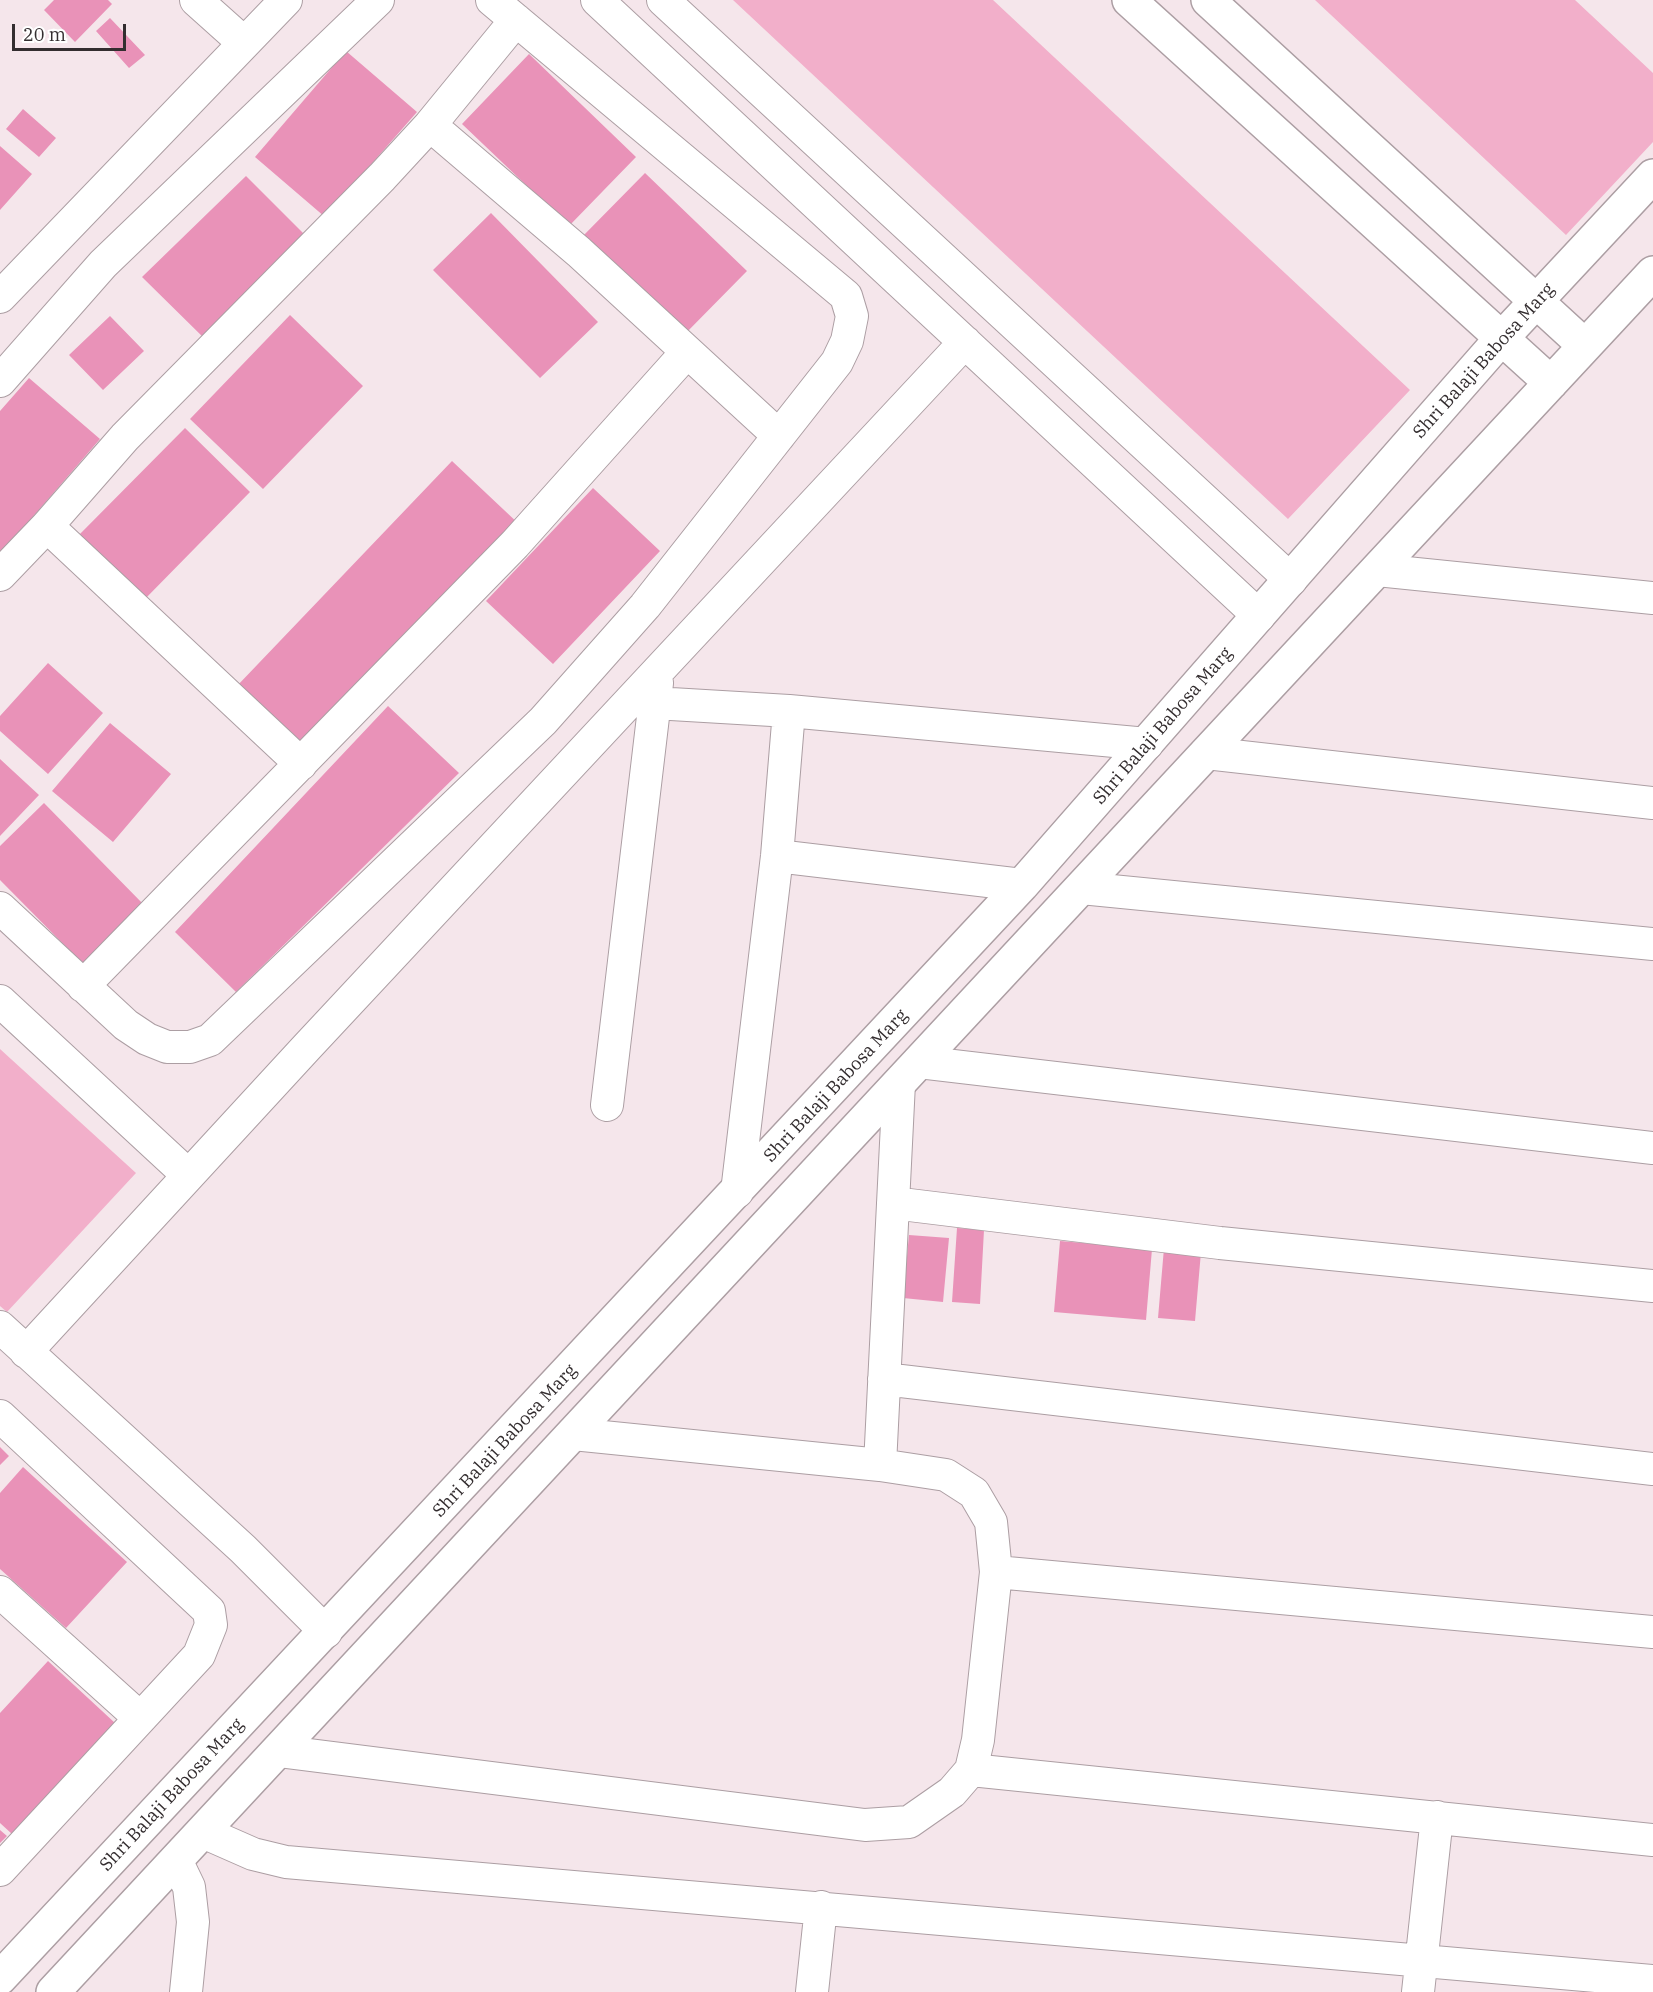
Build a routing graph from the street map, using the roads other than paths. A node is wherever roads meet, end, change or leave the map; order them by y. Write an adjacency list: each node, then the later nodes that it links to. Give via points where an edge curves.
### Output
1 (196, 0): 10 (street)
2 (286, 0): 10 (street)
3 (378, 0): 20 (street, via 103,264)
4 (492, 0): 9 (street)
5 (597, 0): 17 (street)
6 (663, 0): 26 (street)
7 (1129, 0): 16 (street)
8 (1208, 0): 15 (street)
9 (516, 20): 11 (street); 22 (street, via 846,296 852,316 837,362)
10 (244, 43): 14 (street)
11 (430, 124): 19 (street, via 579,252); 23 (street, via 125,437)
12 (1653, 176): 15 (street, Shri Balaji Babosa Marg)
13 (1653, 273): 18 (street)
14 (0, 297)
15 (1535, 303): 16 (street, Shri Balaji Babosa Marg); 18 (street)
16 (1500, 340): 21 (street); 26 (street, Shri Balaji Babosa Marg)
17 (965, 342): 28 (street); 29 (street)
18 (1584, 346): 21 (street)
19 (687, 352): 22 (street); 34 (street, via 515,544)
20 (0, 381)
21 (1551, 383): 24 (street)
22 (779, 436): 41 (street, via 645,606 543,721 210,1040 190,1047 167,1047 147,1039)
23 (47, 526): 25 (street); 34 (street)
24 (1377, 570): 27 (street); 33 (street)
25 (0, 575)
26 (1291, 580): 28 (street, Shri Balaji Babosa Marg)
27 (1653, 598)
28 (1259, 616): 32 (street, Shri Balaji Babosa Marg)
29 (658, 670): 30 (street); 46 (street)
30 (654, 703): 31 (street); 44 (street)
31 (789, 711): 32 (street); 36 (street)
32 (1147, 744): 37 (street, Shri Balaji Babosa Marg)
33 (1206, 753): 35 (street); 38 (street)
34 (301, 764): 41 (street)
35 (1653, 803)
36 (777, 856): 37 (street); 47 (street)
37 (1022, 885): 47 (street, Shri Balaji Babosa Marg)
38 (1081, 888): 40 (street); 43 (street)
39 (0, 908): 41 (street)
40 (1653, 944)
41 (83, 986)
42 (0, 1001): 46 (street)
43 (909, 1073): 45 (street); 48 (street); 54 (street)
44 (608, 1105)
45 (1653, 1148)
46 (188, 1175): 51 (street)
47 (737, 1192): 59 (street, Shri Balaji Babosa Marg)
48 (893, 1203): 49 (street, via 1220,1243); 52 (street)
49 (1653, 1286)
50 (0, 1328): 51 (street)
51 (26, 1352): 59 (street, via 243,1549)
52 (884, 1379): 55 (street); 56 (street)
53 (0, 1416): 61 (street, via 209,1611 211,1625 199,1655)
54 (573, 1434): 55 (street); 62 (street)
55 (880, 1465): 57 (street, via 946,1475 974,1493 991,1522)
56 (1653, 1469)
57 (996, 1572): 60 (street); 63 (street, via 978,1740)
58 (0, 1592): 61 (street)
59 (326, 1632): 71 (street, Shri Balaji Babosa Marg)
60 (1653, 1632)
61 (140, 1718): 68 (street)
62 (278, 1751): 63 (street, via 865,1825 909,1822 952,1792); 65 (street)
63 (971, 1770): 64 (street)
64 (1437, 1817): 66 (street); 70 (street)
65 (203, 1832): 67 (street); 69 (street, via 253,1854 286,1862)
66 (1653, 1840)
67 (176, 1860): 73 (street); 74 (street, via 189,1887 193,1923)
68 (0, 1870)
69 (821, 1907): 70 (street); 75 (street)
70 (1419, 1977): 72 (street)
71 (0, 1978)
72 (1653, 1981)
73 (53, 1992)
74 (186, 1992)
75 (812, 1992)

